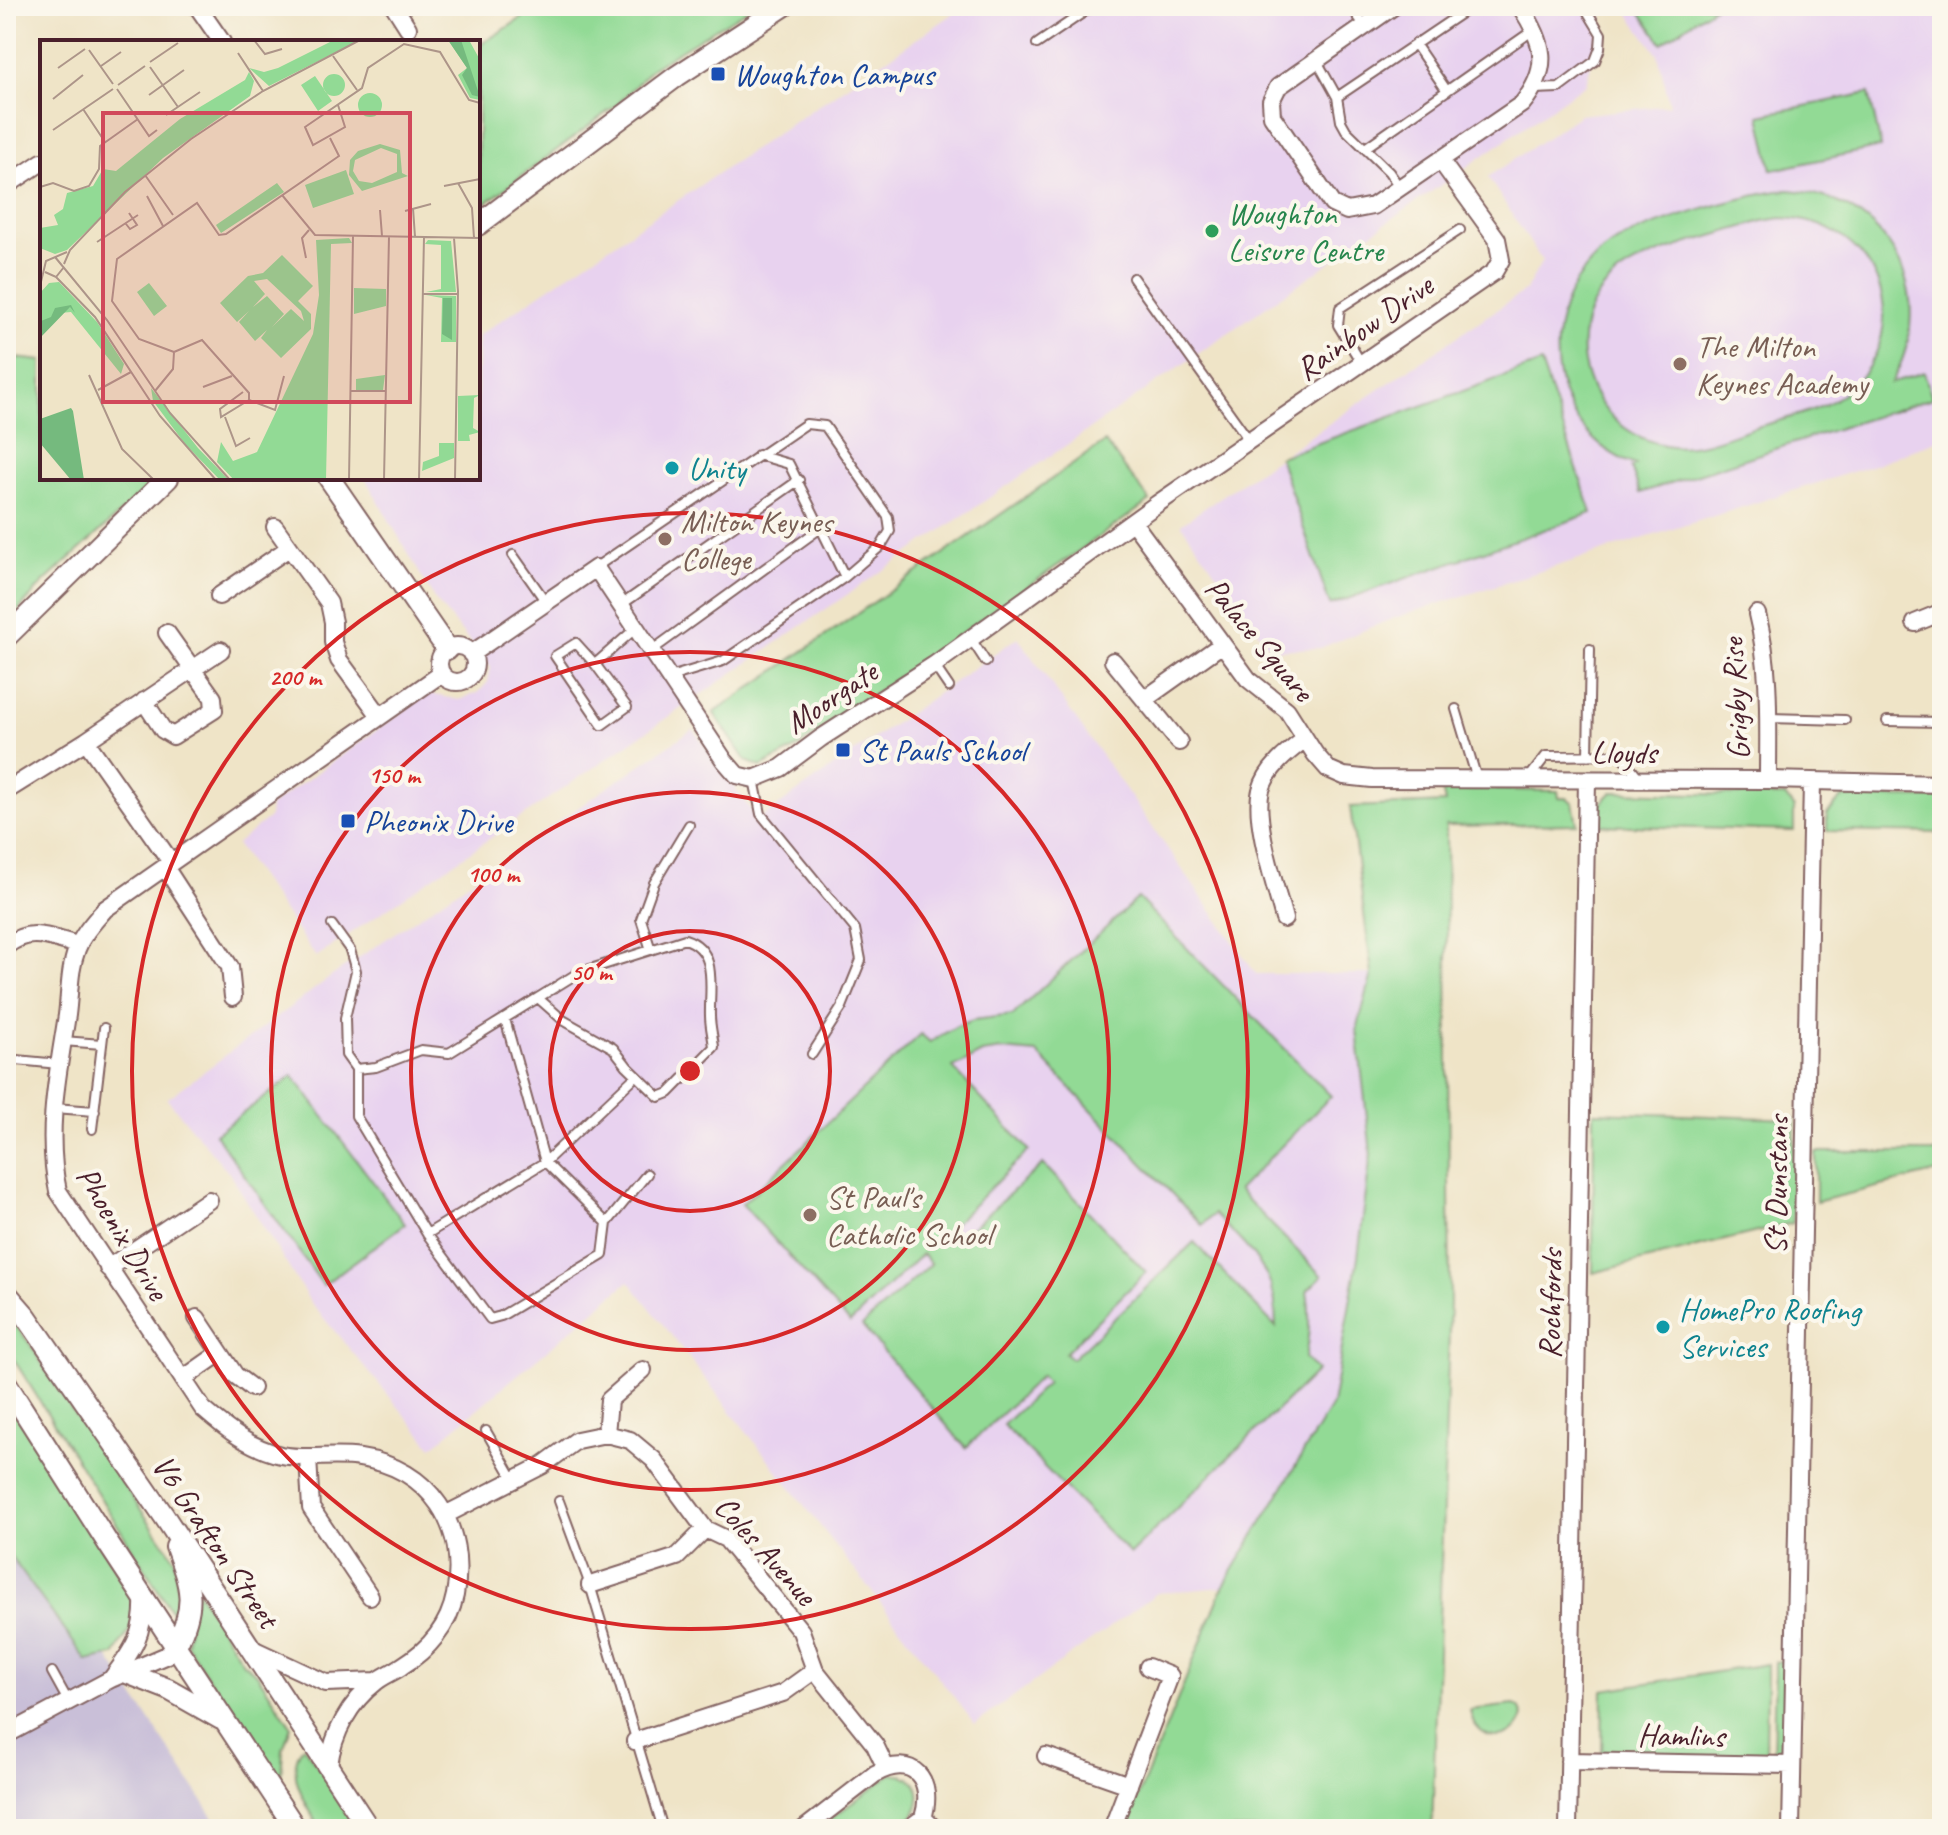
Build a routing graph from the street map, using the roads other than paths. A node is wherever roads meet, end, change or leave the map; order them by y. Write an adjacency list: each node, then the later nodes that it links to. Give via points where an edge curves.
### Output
1 (197, 6): 11 (street)
2 (1093, 6): 12 (lane)
3 (1350, 6): 9 (lane)
4 (1394, 6): 9 (street)
5 (1472, 6): 13 (lane)
6 (1520, 6): 10 (street)
7 (1584, 6): 15 (lane, via 1601,34 1595,61 1559,88)
8 (775, 11): 23 (street, via 677,76)
9 (1365, 26): 14 (street)
10 (1535, 29): 15 (street, via 1542,67); 16 (lane)
11 (219, 40)
12 (1037, 44)
13 (1415, 44): 16 (lane); 17 (lane)
14 (1316, 59): 17 (lane); 22 (street, via 1278,87 1271,101 1272,116 1332,204 1358,211)
15 (1534, 89): 19 (street, via 1522,104)
16 (1447, 91): 18 (lane)
17 (1337, 97): 18 (lane, via 1341,121)
18 (1365, 148): 22 (lane)
19 (1440, 160): 22 (street); 26 (street, Rainbow Drive, via 1497,239 1501,260 1494,272)
20 (40, 163): 21 (street)
21 (8, 180)
22 (1400, 188)
23 (480, 224)
24 (1460, 230): 26 (lane, via 1340,308 1338,325)
25 (1133, 278): 27 (lane)
26 (1362, 364): 27 (street, Rainbow Drive)
27 (1249, 440): 32 (street, Rainbow Drive)
28 (758, 455): 31 (lane, via 789,464); 38 (lane); 39 (lane, via 806,424 825,426 888,517 890,531 881,546)
29 (166, 480): 48 (street)
30 (330, 480): 51 (street)
31 (799, 480): 35 (lane); 42 (lane)
32 (1157, 504): 33 (street, Moorgate)
33 (1133, 522): 49 (street, Moorgate); 50 (street, Palace Square)
34 (275, 527): 36 (street)
35 (822, 527): 39 (lane); 54 (lane)
36 (289, 548): 40 (street); 67 (street, via 329,603 339,660)
37 (513, 555): 41 (lane)
38 (596, 568): 41 (street); 42 (street)
39 (845, 577): 62 (lane, via 723,661)
40 (219, 596)
41 (546, 602): 55 (street)
42 (621, 605): 46 (street)
43 (1942, 612): 45 (street)
44 (1757, 614): 68 (street, Grigby Rise, via 1765,647)
45 (1915, 623)
46 (636, 627): 54 (street); 58 (lane)
47 (167, 633): 60 (street)
48 (6, 637)
49 (971, 638): 57 (lane); 59 (street, Moorgate)
50 (1221, 645): 64 (street); 72 (street, Palace Square, via 1248,679 1287,710)
51 (447, 649): 55 (street, via 455,646); 61 (street, via 440,656)
52 (1590, 649): 76 (lane)
53 (221, 650): 60 (street)
54 (651, 651): 62 (street)
55 (471, 654): 61 (street, via 475,663 467,679 458,682)
56 (1113, 661): 64 (street)
57 (986, 662)
58 (595, 664): 58 (lane, via 627,707 602,725 555,656 576,643)
59 (934, 665): 63 (lane); 77 (street, Moorgate, via 781,768)
60 (191, 668): 65 (street); 65 (street, via 213,698 211,714 167,735)
61 (441, 674): 67 (street, Phoenix Drive)
62 (668, 678): 77 (street, via 724,760 737,775)
63 (949, 687)
64 (1145, 699): 74 (street)
65 (144, 701): 73 (street)
66 (1456, 709): 78 (lane)
67 (380, 716): 87 (street, Phoenix Drive)
68 (1767, 718): 69 (lane); 82 (street, Grigby Rise)
69 (1845, 720)
70 (1887, 721): 71 (lane)
71 (1942, 722)
72 (1305, 739): 75 (street, Palace Square); 88 (street, via 1281,757 1261,790 1261,829)
73 (86, 741): 85 (street); 87 (street)
74 (1179, 742)
75 (1315, 754): 78 (street, Lloyds, via 1328,769 1344,776)
76 (1588, 756): 79 (lane, via 1546,756); 80 (lane, via 1621,755)
77 (754, 779): 99 (lane, via 761,814 855,929 861,960 842,1007)
78 (1477, 779): 79 (street, Lloyds)
79 (1528, 779): 81 (street, Lloyds)
80 (1640, 779): 81 (street, Lloyds); 82 (street, Lloyds)
81 (1587, 780): 143 (street, Rochfords)
82 (1768, 780): 83 (street, Lloyds)
83 (1812, 782): 84 (street, Lloyds); 145 (street, St Dunstans)
84 (1942, 784)
85 (6, 791)
86 (689, 825): 92 (lane, via 654,883 641,919)
87 (168, 865): 90 (street, Phoenix Drive, via 105,909); 93 (street, via 230,967)
88 (1284, 919)
89 (332, 925): 102 (lane, via 350,950 356,971 345,1018 346,1055)
90 (78, 945): 91 (street, via 30,933); 97 (street, Phoenix Drive)
91 (6, 946)
92 (651, 950): 94 (lane, via 578,973); 103 (lane, via 685,939 707,956 714,1047 664,1097)
93 (233, 997)
94 (538, 998): 95 (lane); 103 (lane, via 563,1020 613,1048)
95 (505, 1019): 102 (lane, via 449,1053 421,1050); 107 (lane)
96 (104, 1028): 98 (lane)
97 (62, 1041): 98 (lane); 101 (street, Phoenix Drive)
98 (102, 1044): 105 (lane)
99 (812, 1054)
100 (6, 1059): 101 (lane)
101 (59, 1064): 104 (street, Phoenix Drive)
102 (356, 1069): 111 (lane, via 356,1116)
103 (636, 1076): 107 (lane)
104 (54, 1108): 105 (lane); 112 (street, Phoenix Drive, via 58,1191)
105 (95, 1111): 106 (lane)
106 (92, 1129)
107 (545, 1162): 110 (lane); 111 (lane)
108 (647, 1174): 110 (lane)
109 (209, 1200): 112 (street)
110 (607, 1223): 111 (lane, via 603,1255 495,1319 486,1316)
111 (427, 1234)
112 (108, 1268): 117 (street, Phoenix Drive)
113 (6, 1293): 126 (street, V6 Grafton Street)
114 (197, 1318): 115 (street)
115 (220, 1353): 117 (street); 119 (street)
116 (643, 1370): 121 (street, via 609,1400)
117 (183, 1379): 122 (street, Phoenix Drive, via 203,1409 228,1431 256,1447)
118 (6, 1383): 129 (street)
119 (252, 1388)
120 (486, 1431): 123 (lane)
121 (606, 1434): 123 (street, via 577,1440); 127 (street, Coles Avenue, via 630,1440 654,1460)
122 (308, 1458): 125 (street, Phoenix Drive, via 357,1457 396,1467); 130 (street, via 311,1508)
123 (515, 1481): 125 (street)
124 (559, 1501): 128 (lane)
125 (447, 1514): 137 (street, via 457,1568 452,1607 433,1641)
126 (164, 1516): 131 (street, via 191,1607); 132 (street, V6 Grafton Street)
127 (705, 1529): 128 (street, via 677,1557); 134 (street, Coles Avenue, via 726,1539 801,1631)
128 (590, 1585): 141 (lane)
129 (143, 1595): 131 (street); 136 (street, via 143,1622)
130 (370, 1596)
131 (176, 1645): 136 (street, via 167,1655); 139 (street)
132 (253, 1649): 137 (street, via 326,1683); 144 (street, V6 Grafton Street)
133 (1148, 1667): 147 (street, via 1170,1676)
134 (815, 1670): 141 (street, via 783,1693); 146 (street, Coles Avenue, via 875,1745)
135 (52, 1672): 138 (lane)
136 (119, 1676): 138 (street); 139 (street, via 168,1689)
137 (376, 1681): 144 (street, via 337,1733)
138 (68, 1701): 140 (street)
139 (225, 1721): 149 (street)
140 (6, 1735)
141 (635, 1741): 151 (lane)
142 (1046, 1756): 147 (street)
143 (1569, 1761): 145 (street, Hamlins); 155 (street, Rochfords)
144 (329, 1765): 150 (street, V6 Grafton Street)
145 (1791, 1765): 156 (street, St Dunstans)
146 (886, 1768): 148 (street, via 910,1768 923,1779); 152 (street)
147 (1129, 1785): 154 (street)
148 (929, 1823): 153 (street)
149 (296, 1829)
150 (369, 1829)
151 (663, 1829)
152 (804, 1829)
153 (908, 1829)
154 (1112, 1829)
155 (1568, 1829)
156 (1791, 1829)

